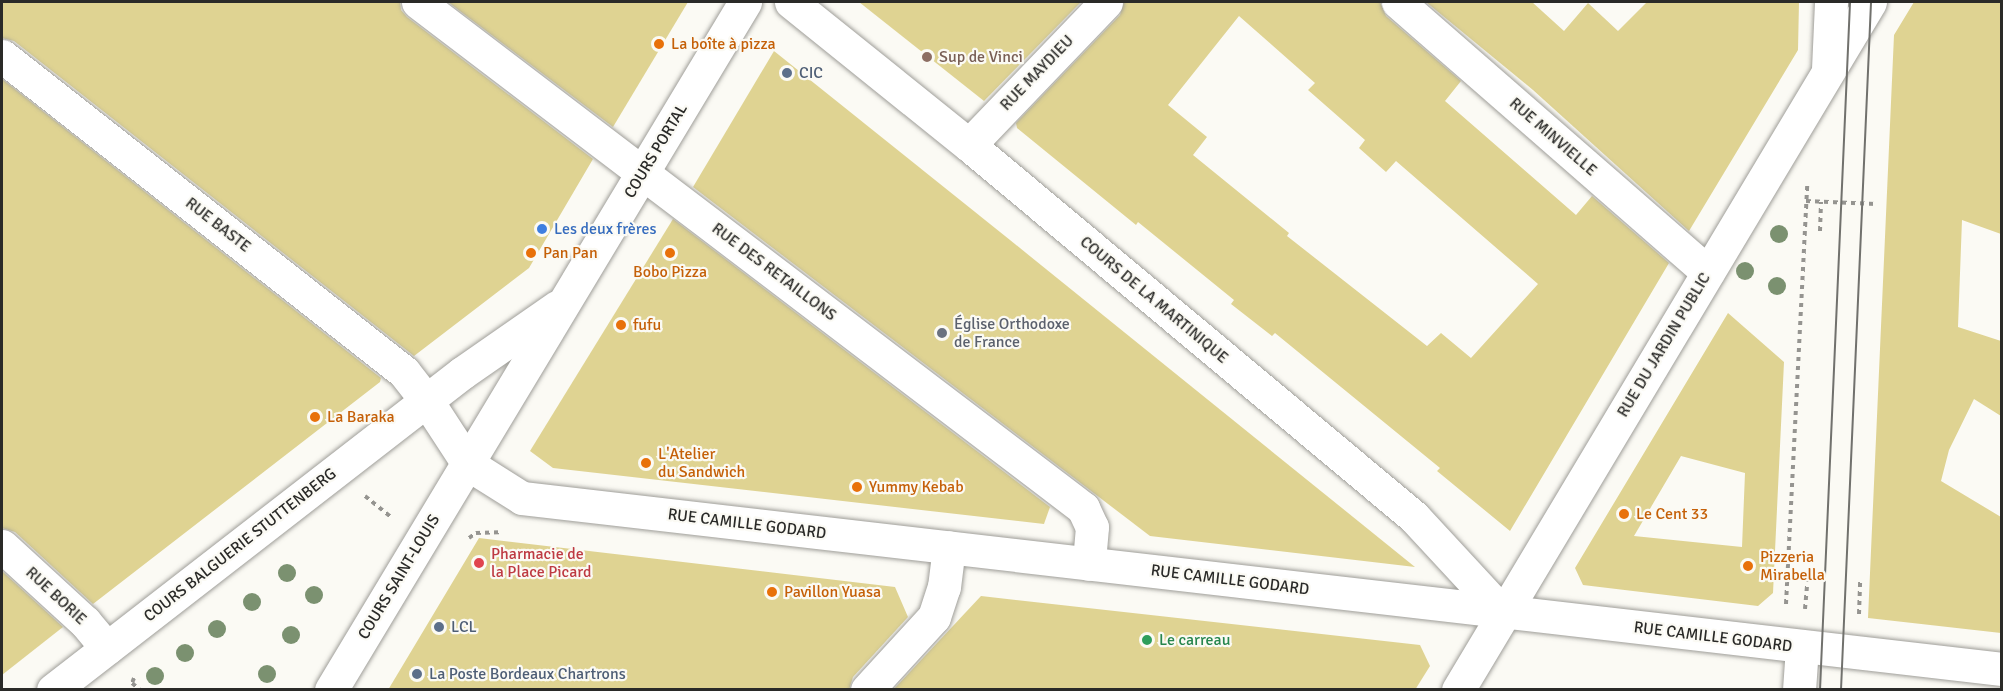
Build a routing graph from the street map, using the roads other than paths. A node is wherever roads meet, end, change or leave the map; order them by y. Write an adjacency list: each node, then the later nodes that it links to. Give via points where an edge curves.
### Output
1 (418, 2): 11 (street, RUE DES RETAILLONS)
2 (745, 2): 11 (street, COURS PORTAL)
3 (791, 2): 10 (street, COURS DE LA MARTINIQUE)
4 (1106, 2): 10 (street, RUE MAYDIEU)
5 (1398, 2): 12 (street, RUE MINVIELLE)
6 (1831, 2): 9 (street)
7 (1870, 2): 9 (street, RUE DU JARDIN PUBLIC)
8 (2, 56): 14 (street, RUE BASTE, via 404,372)
9 (1828, 72): 12 (street, RUE DU JARDIN PUBLIC)
10 (969, 145): 19 (street, COURS DE LA MARTINIQUE, via 1414,517)
11 (643, 172): 13 (street, COURS PORTAL); 18 (street, RUE DES RETAILLONS, via 1083,508 1092,527)
12 (1708, 272): 19 (street, RUE DU JARDIN PUBLIC)
13 (566, 301): 14 (street, COURS PORTAL); 15 (street, COURS PORTAL)
14 (427, 401): 15 (street, RUE BASTE); 21 (street, COURS BALGUERIE STUTTENBERG)
15 (468, 464): 17 (street, RUE CAMILLE GODARD, via 522,498); 24 (street, COURS SAINT-LOUIS)
16 (2, 546): 21 (street, RUE BORIE, via 85,622)
17 (949, 547): 18 (street, RUE CAMILLE GODARD); 25 (street, via 944,587 934,617)
18 (1089, 564): 19 (street, RUE CAMILLE GODARD)
19 (1503, 613): 20 (street, RUE CAMILLE GODARD); 26 (street, RUE DU JARDIN PUBLIC)
20 (1802, 647): 22 (street, RUE CAMILLE GODARD); 27 (street)
21 (107, 648): 23 (street, COURS BALGUERIE STUTTENBERG)
22 (2001, 669)
23 (53, 690)
24 (331, 690)
25 (867, 690)
26 (1458, 690)
27 (1799, 690)

